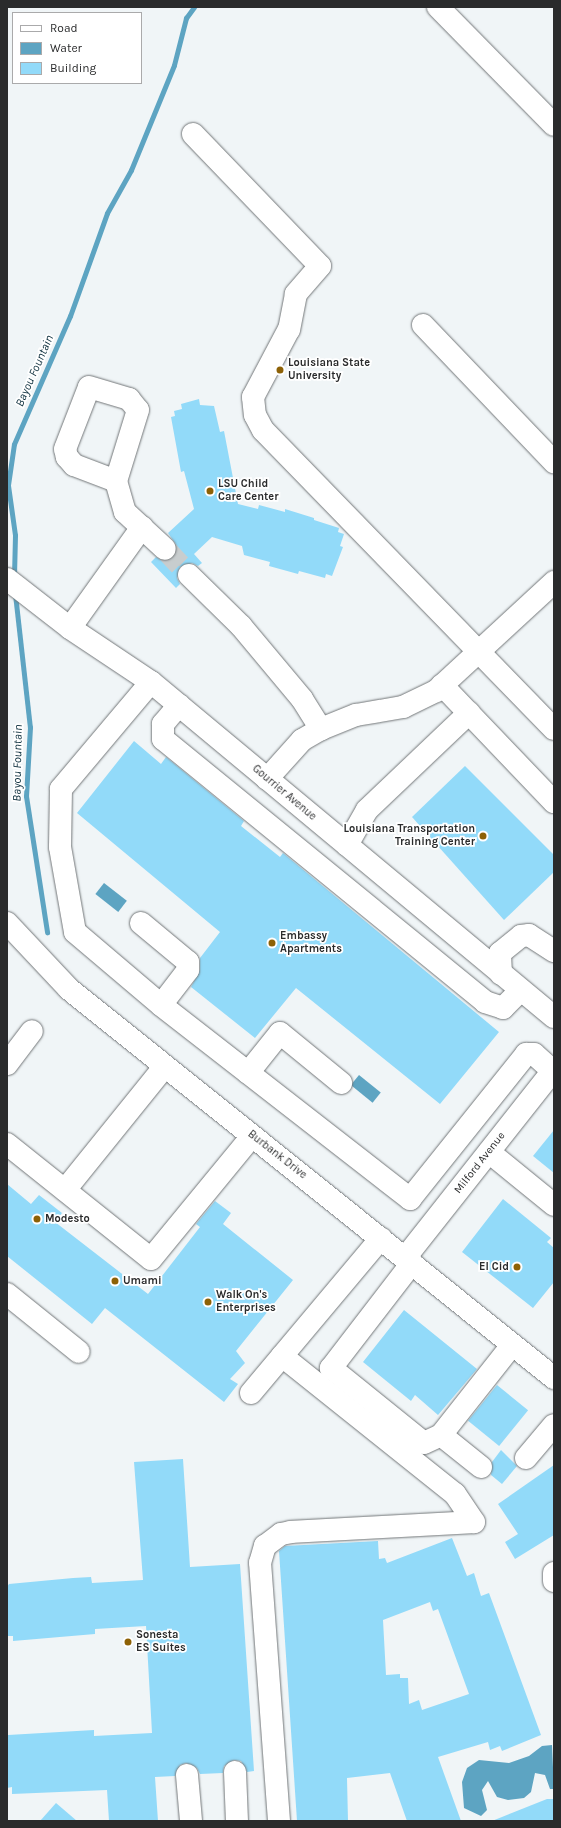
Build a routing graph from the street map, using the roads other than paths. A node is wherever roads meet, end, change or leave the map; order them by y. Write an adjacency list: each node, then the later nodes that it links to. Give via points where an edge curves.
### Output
1 (438, 7): 2 (street)
2 (554, 126)
3 (193, 134): 13 (street, via 320,266 296,294 289,329 254,397 256,415 263,430)
4 (423, 325): 5 (street)
5 (554, 462)
6 (116, 481): 7 (street, via 125,512)
7 (142, 527): 8 (street); 12 (street)
8 (165, 549)
9 (189, 575): 18 (street, via 241,626 302,699)
10 (7, 579): 12 (street, Gourrier Avenue)
11 (554, 582): 13 (street)
12 (64, 623): 14 (street, Gourrier Avenue)
13 (478, 653): 15 (street); 19 (street)
14 (152, 682): 16 (street, Gourrier Avenue); 32 (street, via 61,789 60,847 75,932)
15 (442, 685): 17 (street); 18 (street, via 402,707 356,715)
16 (179, 705): 20 (street, Gourrier Avenue); 23 (street, via 163,724 163,739)
17 (469, 713): 21 (street); 24 (street, via 367,810)
18 (321, 729): 20 (street, via 302,740)
19 (554, 729)
20 (267, 779): 22 (street, Gourrier Avenue)
21 (554, 802)
22 (310, 814): 23 (street); 24 (street, Gourrier Avenue)
23 (287, 840): 26 (street)
24 (347, 845): 25 (street, Gourrier Avenue)
25 (396, 886): 26 (street); 30 (street, Gourrier Avenue)
26 (374, 912): 31 (street, via 485,1002 503,1008)
27 (7, 923): 36 (street, Burbank Drive, via 69,989)
28 (141, 923): 32 (street, via 188,962 188,970)
29 (554, 951): 30 (street, via 528,935 521,936 500,953)
30 (501, 974): 31 (street, Gourrier Avenue)
31 (521, 990): 33 (street, Gourrier Avenue)
32 (161, 1005): 38 (street)
33 (554, 1017)
34 (32, 1031): 35 (street)
35 (7, 1064)
36 (165, 1066): 40 (street, Burbank Drive); 43 (street)
37 (553, 1070): 42 (street, Milford Avenue); 44 (street, via 534,1054 526,1054)
38 (248, 1073): 39 (street, via 280,1033); 44 (street)
39 (341, 1083)
40 (252, 1136): 43 (street, via 151,1259); 47 (street, Burbank Drive)
41 (7, 1144): 43 (street)
42 (489, 1152): 45 (street); 46 (street, Milford Avenue)
43 (65, 1190)
44 (410, 1199): 46 (street)
45 (554, 1205)
46 (435, 1220): 48 (street, Milford Avenue)
47 (380, 1238): 48 (street, Burbank Drive); 52 (street)
48 (409, 1260): 50 (street, Burbank Drive); 56 (street, Milford Avenue, via 331,1368 424,1443)
49 (7, 1294): 51 (street)
50 (512, 1345): 53 (street, Burbank Drive); 56 (street)
51 (79, 1352)
52 (282, 1356): 54 (street); 65 (street, via 455,1494 474,1522 291,1532 281,1534 266,1546 260,1563)
53 (554, 1378)
54 (250, 1393)
55 (554, 1425): 57 (street)
56 (441, 1435): 58 (street)
57 (526, 1458)
58 (481, 1467)
59 (554, 1573): 60 (street)
60 (554, 1581)
61 (187, 1775): 62 (street)
62 (191, 1821)
63 (223, 1821): 64 (street, via 227,1773)
64 (237, 1821)
65 (279, 1821)

